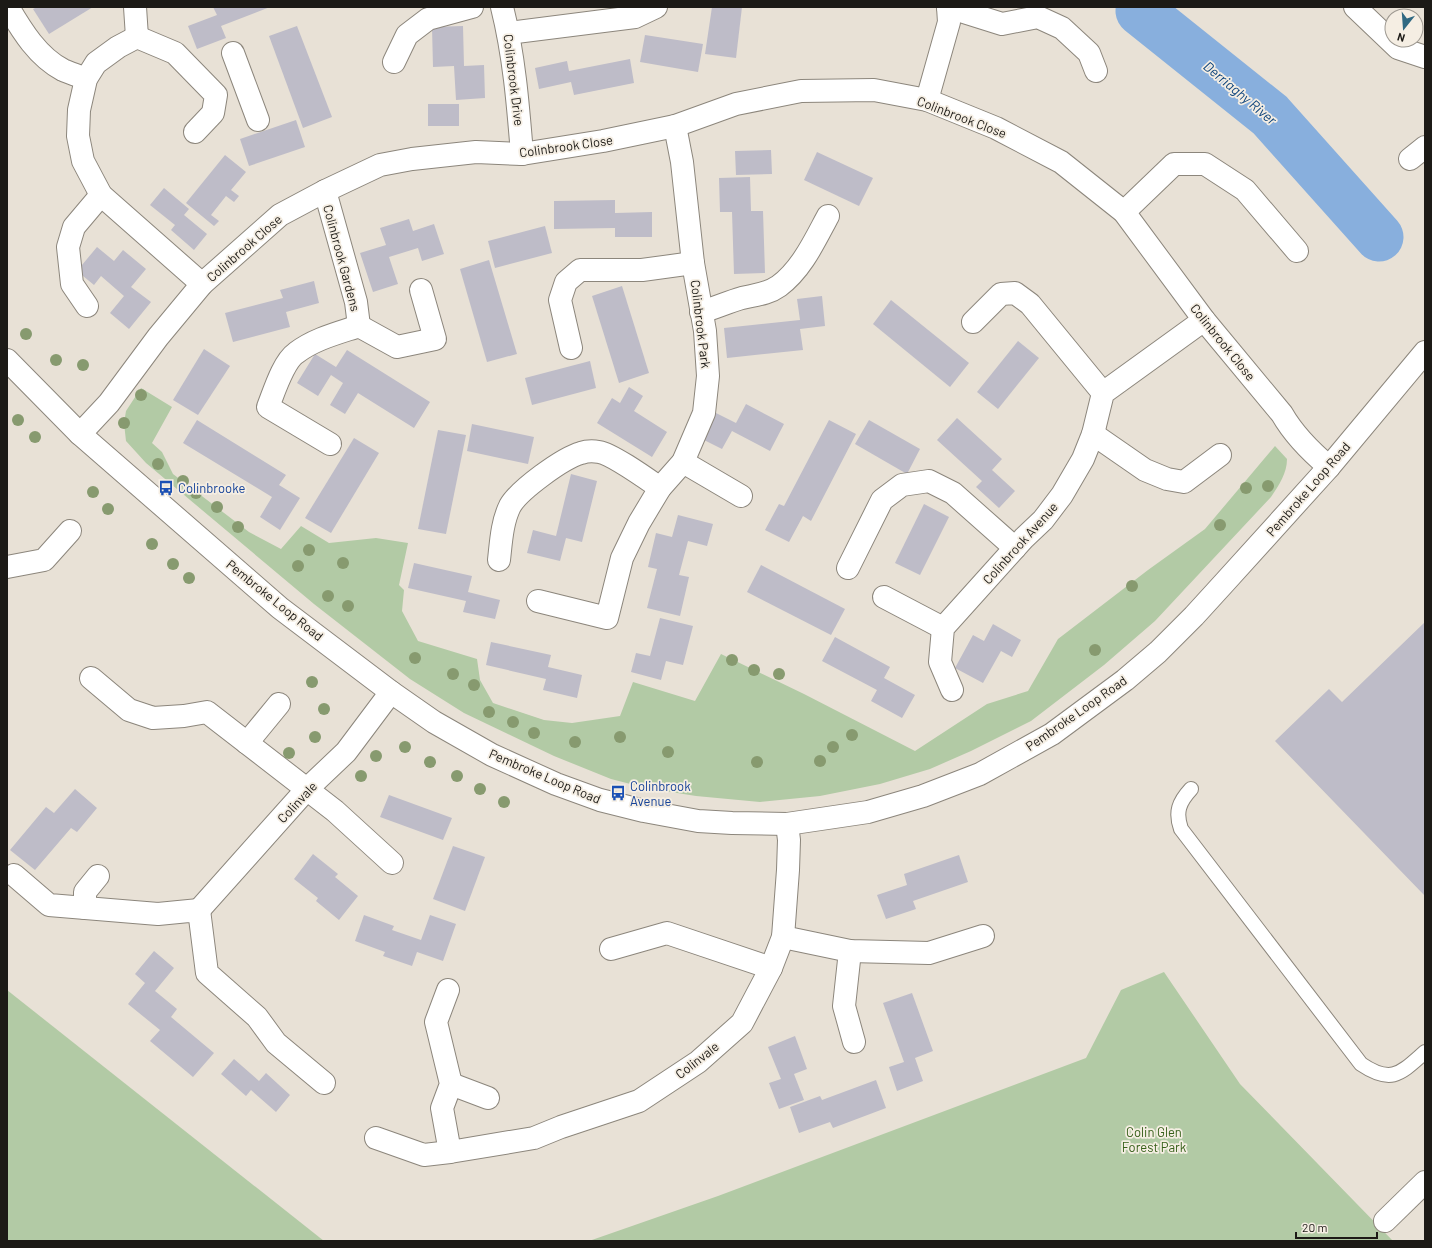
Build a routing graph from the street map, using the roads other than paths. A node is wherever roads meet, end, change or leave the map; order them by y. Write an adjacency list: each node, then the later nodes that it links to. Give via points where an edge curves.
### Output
1 (9, 7): 14 (street, via 29,40 46,58 63,70)
2 (135, 7): 9 (street)
3 (472, 7): 12 (street, via 428,19 407,35)
4 (502, 7): 8 (street, Colinbrook Drive)
5 (656, 7): 8 (street, via 635,17)
6 (948, 7): 13 (street, via 1002,24 1038,17 1062,28 1089,53); 17 (street, via 949,22)
7 (1355, 7): 11 (street, via 1398,48)
8 (508, 33): 21 (street, Colinbrook Drive, via 515,74)
9 (137, 37): 14 (street, via 96,63); 16 (street, via 175,53)
10 (233, 53): 15 (street)
11 (1425, 58)
12 (394, 62)
13 (1096, 71)
14 (86, 79): 23 (street, via 79,110 78,136 83,161)
15 (246, 88): 16 (street); 18 (street)
16 (216, 95): 20 (street, via 213,113)
17 (927, 100): 19 (street, Colinbrook Close, via 874,90 801,91 736,104); 24 (street, Colinbrook Close, via 996,128 1061,162)
18 (258, 120)
19 (675, 126): 21 (street, Colinbrook Close); 27 (street, Colinbrook Park, via 682,162)
20 (195, 132)
21 (522, 154): 22 (street, Colinbrook Close, via 476,152 406,160 380,165)
22 (325, 191): 28 (street, Colinbrook Close, via 280,215); 34 (street, Colinbrook Gardens, via 356,302)
23 (101, 195): 28 (street); 30 (street, via 74,227 68,248 72,284)
24 (1124, 212): 26 (street, via 1174,164 1205,164 1245,190); 32 (street, Colinbrook Close)
25 (828, 216): 31 (street, via 800,264 779,286 762,295 742,298)
26 (1297, 251)
27 (693, 263): 31 (street, Colinbrook Park); 35 (street, via 642,270 580,270 566,282 560,300)
28 (202, 284): 39 (street, Colinbrook Close, via 158,337 109,403)
29 (421, 290): 34 (street, via 435,339 397,347)
30 (86, 306)
31 (701, 312): 43 (street, Colinbrook Park, via 708,376 704,413)
32 (1204, 320): 38 (street); 44 (street, Colinbrook Close, via 1282,414 1291,430)
33 (973, 322): 38 (street, via 1001,294 1015,293 1030,304)
34 (359, 326): 41 (street, via 315,341 295,353 284,369 268,407)
35 (571, 348)
36 (1425, 352): 44 (street, Pembroke Loop Road)
37 (7, 360): 39 (street, Pembroke Loop Road)
38 (1103, 393): 40 (street, Colinbrook Avenue)
39 (80, 434): 57 (street, Pembroke Loop Road, via 280,608)
40 (1094, 434): 42 (street, via 1145,470 1167,479 1184,482); 48 (street, Colinbrook Avenue, via 1062,495 1043,520)
41 (330, 444)
42 (1220, 455)
43 (683, 462): 45 (street, Colinbrook Park); 46 (street)
44 (1329, 467): 62 (street, Pembroke Loop Road, via 1194,616 1158,652 1052,734 980,774 923,796 868,812)
45 (660, 488): 49 (street, via 601,452 580,453 533,482 510,506 504,523); 53 (street, Colinbrook Park, via 622,558 607,618)
46 (741, 496)
47 (70, 531): 50 (street, via 44,560)
48 (1015, 548): 51 (street, via 954,493 929,481 902,485 882,500); 54 (street, Colinbrook Avenue)
49 (499, 560)
50 (7, 567)
51 (848, 568)
52 (884, 597): 54 (street)
53 (538, 601)
54 (943, 628): 56 (street, via 940,662)
55 (91, 678): 59 (street, via 128,710 153,718 207,712)
56 (952, 690)
57 (391, 692): 60 (street, Colinvale, via 346,752); 62 (street, Pembroke Loop Road, via 434,722 492,754 556,784 600,800 698,821)
58 (279, 704): 59 (street)
59 (248, 743): 60 (street)
60 (307, 789): 63 (street); 67 (street, Colinvale)
61 (1191, 789): 75 (lane, via 1179,808 1177,819 1181,829 1361,1064 1381,1075 1396,1074)
62 (787, 824): 69 (street, Colinvale, via 788,870)
63 (392, 863)
64 (14, 875): 66 (street, via 49,905)
65 (98, 876): 66 (street, via 85,892)
66 (85, 908): 67 (street, via 158,914)
67 (199, 910): 76 (street, via 207,972 257,1016 276,1043)
68 (983, 936): 71 (street, via 929,953)
69 (783, 937): 71 (street); 72 (street, Colinvale)
70 (611, 948): 72 (street, via 667,933)
71 (850, 951): 74 (street, via 844,1006)
72 (771, 968): 80 (street, Colinvale, via 742,1022 698,1062 639,1101 534,1138)
73 (448, 990): 77 (street, via 436,1022)
74 (854, 1042)
75 (1425, 1052)
76 (324, 1083)
77 (451, 1084): 78 (street); 80 (street, via 442,1108)
78 (488, 1098)
79 (376, 1138): 80 (street, Colinvale, via 424,1155)
80 (450, 1152)
81 (1425, 1182): 82 (street)
82 (1385, 1221)

